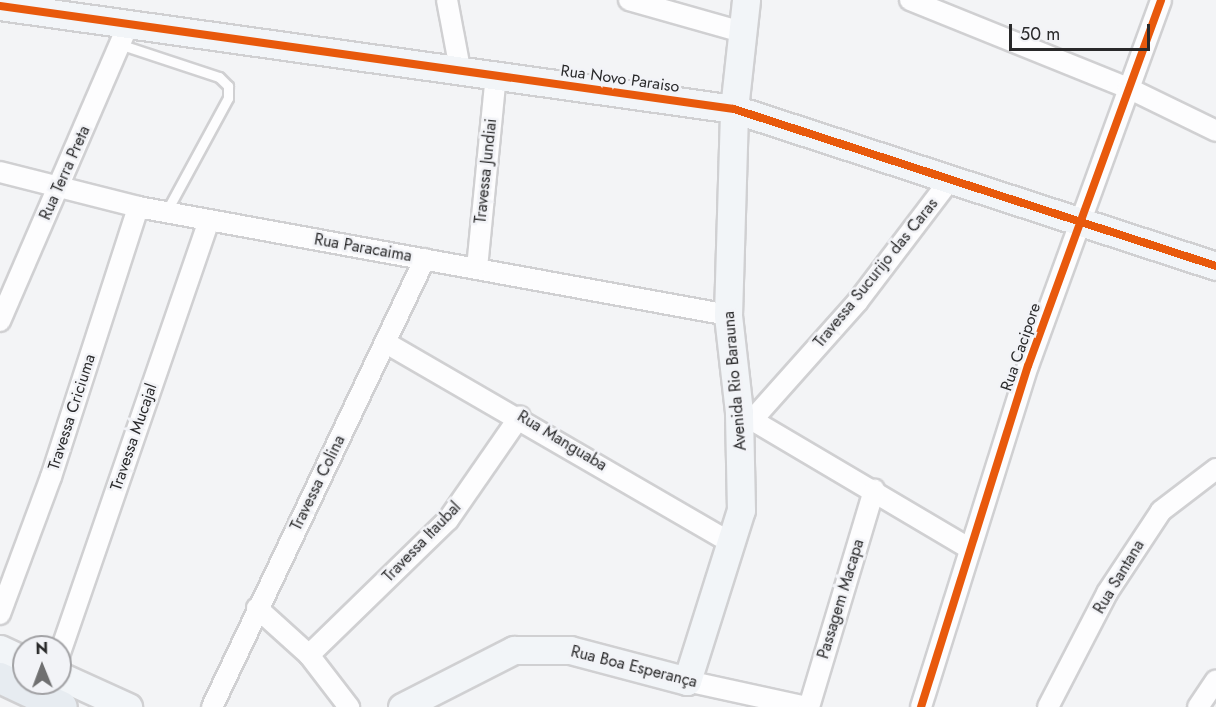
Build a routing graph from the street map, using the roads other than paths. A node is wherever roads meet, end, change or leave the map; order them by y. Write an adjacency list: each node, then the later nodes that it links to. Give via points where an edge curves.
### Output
1 (447, 0): 9 (street)
2 (629, 0): 7 (street)
3 (746, 0): 7 (street, Avenida Rio Barauna)
4 (910, 0): 11 (street)
5 (1161, 0): 11 (street, Rua Cacipore)
6 (0, 6): 8 (street, Rua Novo Paraiso)
7 (742, 32): 12 (street, Avenida Rio Barauna)
8 (125, 35): 9 (street, Rua Novo Paraiso); 16 (street, Rua Terra Preta); 18 (lane, via 219,77 228,86 228,98)
9 (460, 69): 10 (street, Rua Novo Paraiso)
10 (496, 75): 12 (street, Rua Novo Paraiso); 23 (street, Travessa Jundiai)
11 (1128, 88): 13 (street); 20 (street, Rua Cacipore)
12 (734, 109): 15 (street, Rua Novo Paraiso); 24 (street, Avenida Rio Barauna)
13 (1216, 131)
14 (0, 172): 16 (street, Rua Paracaima)
15 (950, 180): 20 (street, Rua Novo Paraiso); 28 (street, Travessa Sucurijo das Caras, via 858,301)
16 (59, 187): 17 (street, Rua Paracaima); 25 (street, Rua Terra Preta)
17 (138, 207): 18 (street, Rua Paracaima); 34 (street, Travessa Criciuma, via 51,477)
18 (166, 213): 19 (street, Rua Paracaima)
19 (208, 221): 21 (street, Rua Paracaima); 35 (street, Travessa Mucajal)
20 (1079, 223): 22 (street, Rua Novo Paraiso); 32 (street, Rua Cacipore)
21 (425, 259): 23 (street, Rua Paracaima); 26 (street, Travessa Colina)
22 (1216, 266)
23 (477, 268): 24 (street, Rua Paracaima)
24 (728, 315): 28 (street, Avenida Rio Barauna)
25 (0, 321)
26 (388, 344): 27 (street, Rua Manguaba); 33 (street, Travessa Colina)
27 (520, 416): 31 (street, Rua Manguaba); 36 (street, Travessa Itaubal, via 448,520)
28 (746, 416): 30 (street); 31 (street, Avenida Rio Barauna, via 743,487)
29 (1216, 469): 48 (street, Rua Santana, via 1161,511 1107,593)
30 (874, 490): 32 (street); 46 (street, Passagem Macapa)
31 (733, 544): 40 (street, Avenida Rio Barauna)
32 (967, 547): 47 (street, Rua Cacipore)
33 (256, 608): 36 (street); 43 (street, Travessa Colina)
34 (0, 614)
35 (66, 635)
36 (309, 656): 44 (street)
37 (0, 678): 41 (main road)
38 (1216, 680): 49 (street)
39 (72, 681): 42 (street)
40 (687, 681): 45 (street, Rua Boa Esperança, via 570,650 514,650); 46 (street, Rua Boa Esperança)
41 (62, 707)
42 (128, 707)
43 (212, 707)
44 (349, 707)
45 (402, 707)
46 (808, 707)
47 (921, 707)
48 (1047, 707)
49 (1197, 707)

